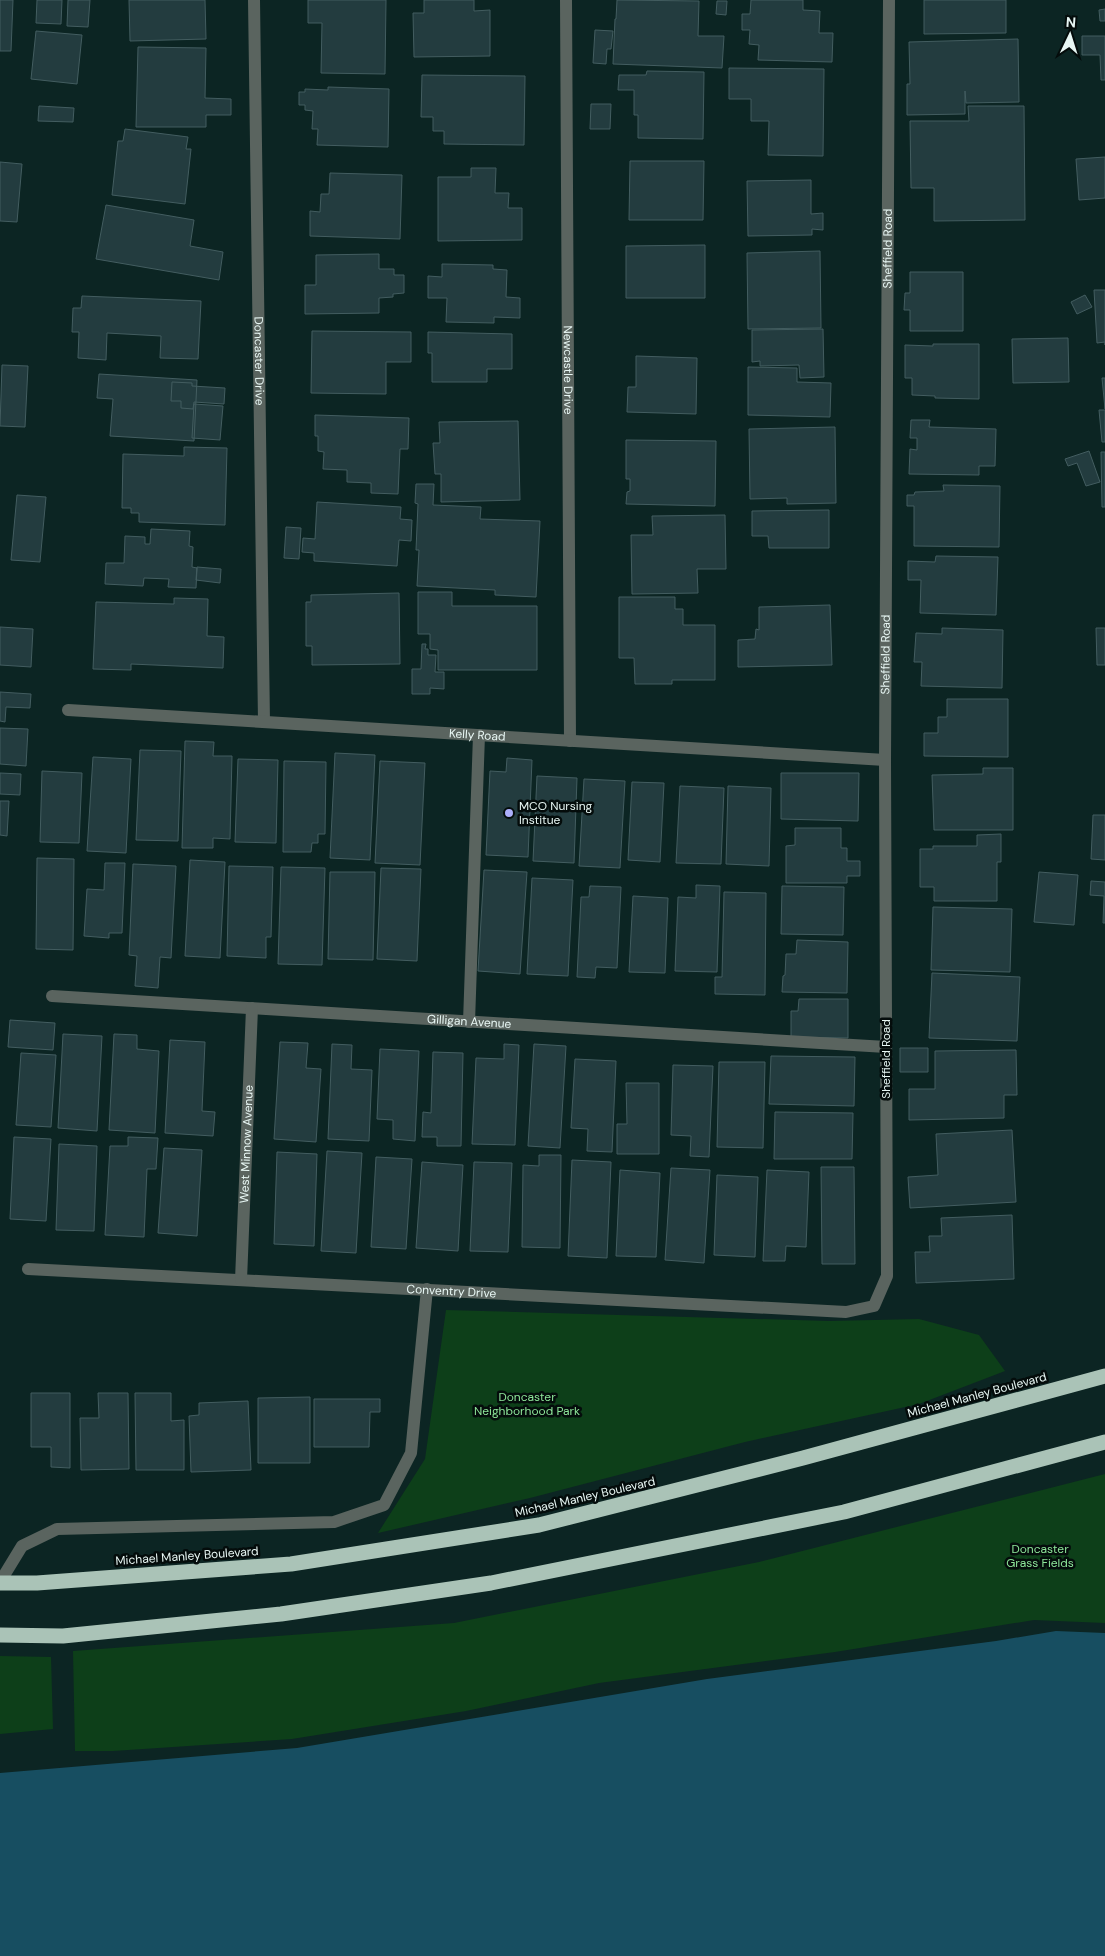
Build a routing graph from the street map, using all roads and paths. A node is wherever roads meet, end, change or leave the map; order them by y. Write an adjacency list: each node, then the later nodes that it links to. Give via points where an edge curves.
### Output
1 (254, 0): 5 (street, Doncaster Drive)
2 (566, 0): 7 (street, Newcastle Drive)
3 (889, 0): 8 (street, Sheffield Road)
4 (68, 710): 5 (street, Kelly Road)
5 (264, 722): 6 (street, Kelly Road)
6 (479, 735): 7 (street, Kelly Road); 11 (street)
7 (570, 741): 8 (street, Kelly Road)
8 (885, 760): 12 (street, Sheffield Road)
9 (52, 996): 10 (street, Gilligan Avenue)
10 (252, 1008): 11 (street, Gilligan Avenue); 14 (street, West Minnow Avenue)
11 (469, 1022): 12 (street, Gilligan Avenue)
12 (886, 1047): 16 (street, Sheffield Road, via 887,1276)
13 (28, 1269): 14 (street, Conventry Drive)
14 (241, 1280): 15 (street, Conventry Drive)
15 (427, 1289): 16 (street, Conventry Drive, via 846,1312); 19 (street, via 411,1453 384,1505 334,1522 56,1529 22,1546)
16 (874, 1306)
17 (1105, 1376): 19 (highway, Michael Manley Boulevard, via 540,1525 290,1564)
18 (1105, 1442): 20 (highway, via 844,1512 492,1583 281,1614 63,1636)
19 (0, 1583)
20 (0, 1635)

